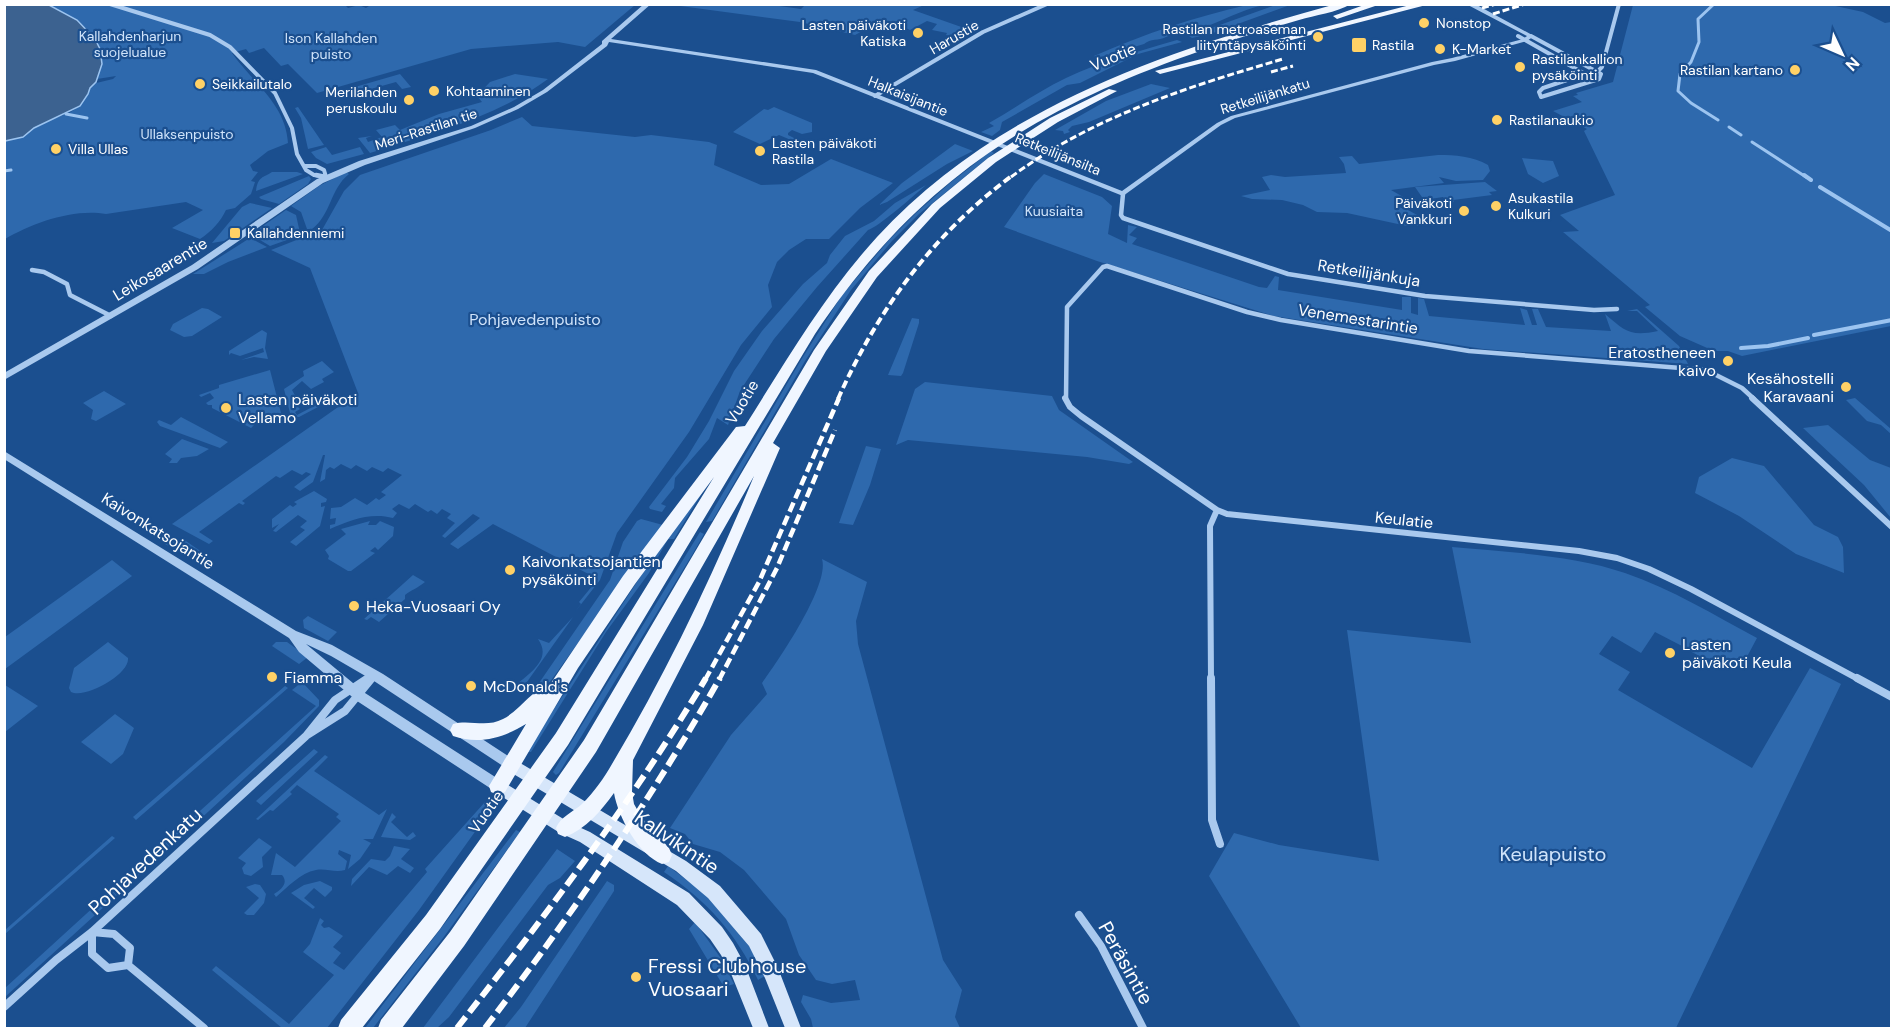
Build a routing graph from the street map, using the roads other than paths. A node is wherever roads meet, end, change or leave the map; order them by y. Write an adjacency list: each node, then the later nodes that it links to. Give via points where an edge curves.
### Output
1 (110, 4): 22 (street, via 210,35 237,52 275,93)
2 (648, 4): 13 (street, Meri-Rastilan tie)
3 (1047, 4): 20 (street, Harustie, via 983,32)
4 (1311, 4): 15 (main road, via 1208,40)
5 (1347, 4): 15 (main road, Vuotie)
6 (1426, 4): 15 (main road)
7 (1458, 4): 11 (street)
8 (1469, 4): 12 (street)
9 (1619, 4): 16 (street)
10 (1374, 5): 15 (main road, Vuotie)
11 (1518, 36): 12 (street, Retkeilijänkatu); 14 (street, Retkeilijänkatu)
12 (1528, 38): 14 (street, Retkeilijänkatu); 16 (street); 17 (street)
13 (607, 41): 20 (street, Halkaisijantie, via 793,68); 23 (street, Meri-Rastilan tie, via 545,92 504,114)
14 (1434, 63): 24 (street, Retkeilijänkatu, via 1228,119)
15 (1158, 67): 29 (main road, Vuotie, via 1080,94 1017,129 928,193 855,269); 30 (main road, Vuotie, via 1033,133 992,160 936,206 873,274 846,310)
16 (1598, 71): 17 (street); 19 (street, via 1599,79)
17 (1585, 74): 18 (street)
18 (1557, 84): 19 (street); 19 (street, via 1543,88 1539,92 1541,97)
19 (1567, 89)
20 (875, 96): 21 (street, Halkaisijantie)
21 (982, 138): 24 (street, Retkeilijänsilta)
22 (305, 166): 23 (street, via 314,176); 23 (street, via 321,168)
23 (326, 177): 27 (street, Leikosaarentie, via 195,267)
24 (1123, 194): 26 (street, Retkeilijänkuja, via 1121,215 1125,219 1288,274 1425,296)
25 (32, 270): 27 (street, via 67,284 70,295)
26 (1617, 309)
27 (111, 316): 28 (street, Leikosaarentie)
28 (4, 377)
29 (772, 393): 35 (main road, via 671,521); 54 (main road, Vuotie, via 562,739 433,922)
30 (794, 396): 42 (main road, via 700,620); 55 (main road, Vuotie, via 590,746 457,939)
31 (4, 454): 34 (street, Kaivonkatsojantie)
32 (1217, 510): 33 (street, Venemestarintie, via 1076,412 1064,396 1068,307 1103,267 1281,320 1469,351 1706,370 1742,388); 39 (street, Keulatie, via 1617,558 1682,585); 47 (street, via 1210,526 1212,820)
33 (1892, 527)
34 (293, 635): 36 (street, Kaivonkatsojantie, via 314,640); 37 (street, Kaivonkatsojantie, via 303,649)
35 (573, 663): 40 (main road, via 521,718 486,733); 43 (main road)
36 (374, 675): 37 (street, Pohjavedenkatu); 38 (street, Pohjavedenkatu); 40 (street, Kaivonkatsojantie)
37 (349, 687): 38 (street, Kaivonkatsojantie); 41 (street, Pohjavedenkatu, via 321,713)
38 (361, 696): 41 (street, Pohjavedenkatu, via 334,721); 44 (street, Kaivonkatsojantie)
39 (1892, 697)
40 (459, 730): 43 (street, Kaivonkatsojantie)
41 (306, 736): 50 (street, Pohjavedenkatu)
42 (630, 749): 45 (main road); 48 (main road, via 622,779 626,808 636,826)
43 (514, 767): 44 (main road); 45 (main road, Kallvikintie)
44 (501, 788): 46 (main road)
45 (587, 810): 46 (main road); 48 (main road, Kallvikintie)
46 (563, 827): 56 (main road, via 683,899 727,949 740,971)
47 (1220, 844)
48 (662, 855): 57 (main road, Kallvikintie, via 714,892 755,940)
49 (1079, 915): 58 (street, Peräsintie, via 1101,946)
50 (92, 932): 51 (street, via 114,934 130,948); 51 (street, via 92,954 108,968); 52 (street, Pohjavedenkatu)
51 (128, 965): 53 (street)
52 (4, 1007)
53 (204, 1029)
54 (349, 1029)
55 (389, 1029)
56 (761, 1029)
57 (793, 1029)
58 (1143, 1029)

